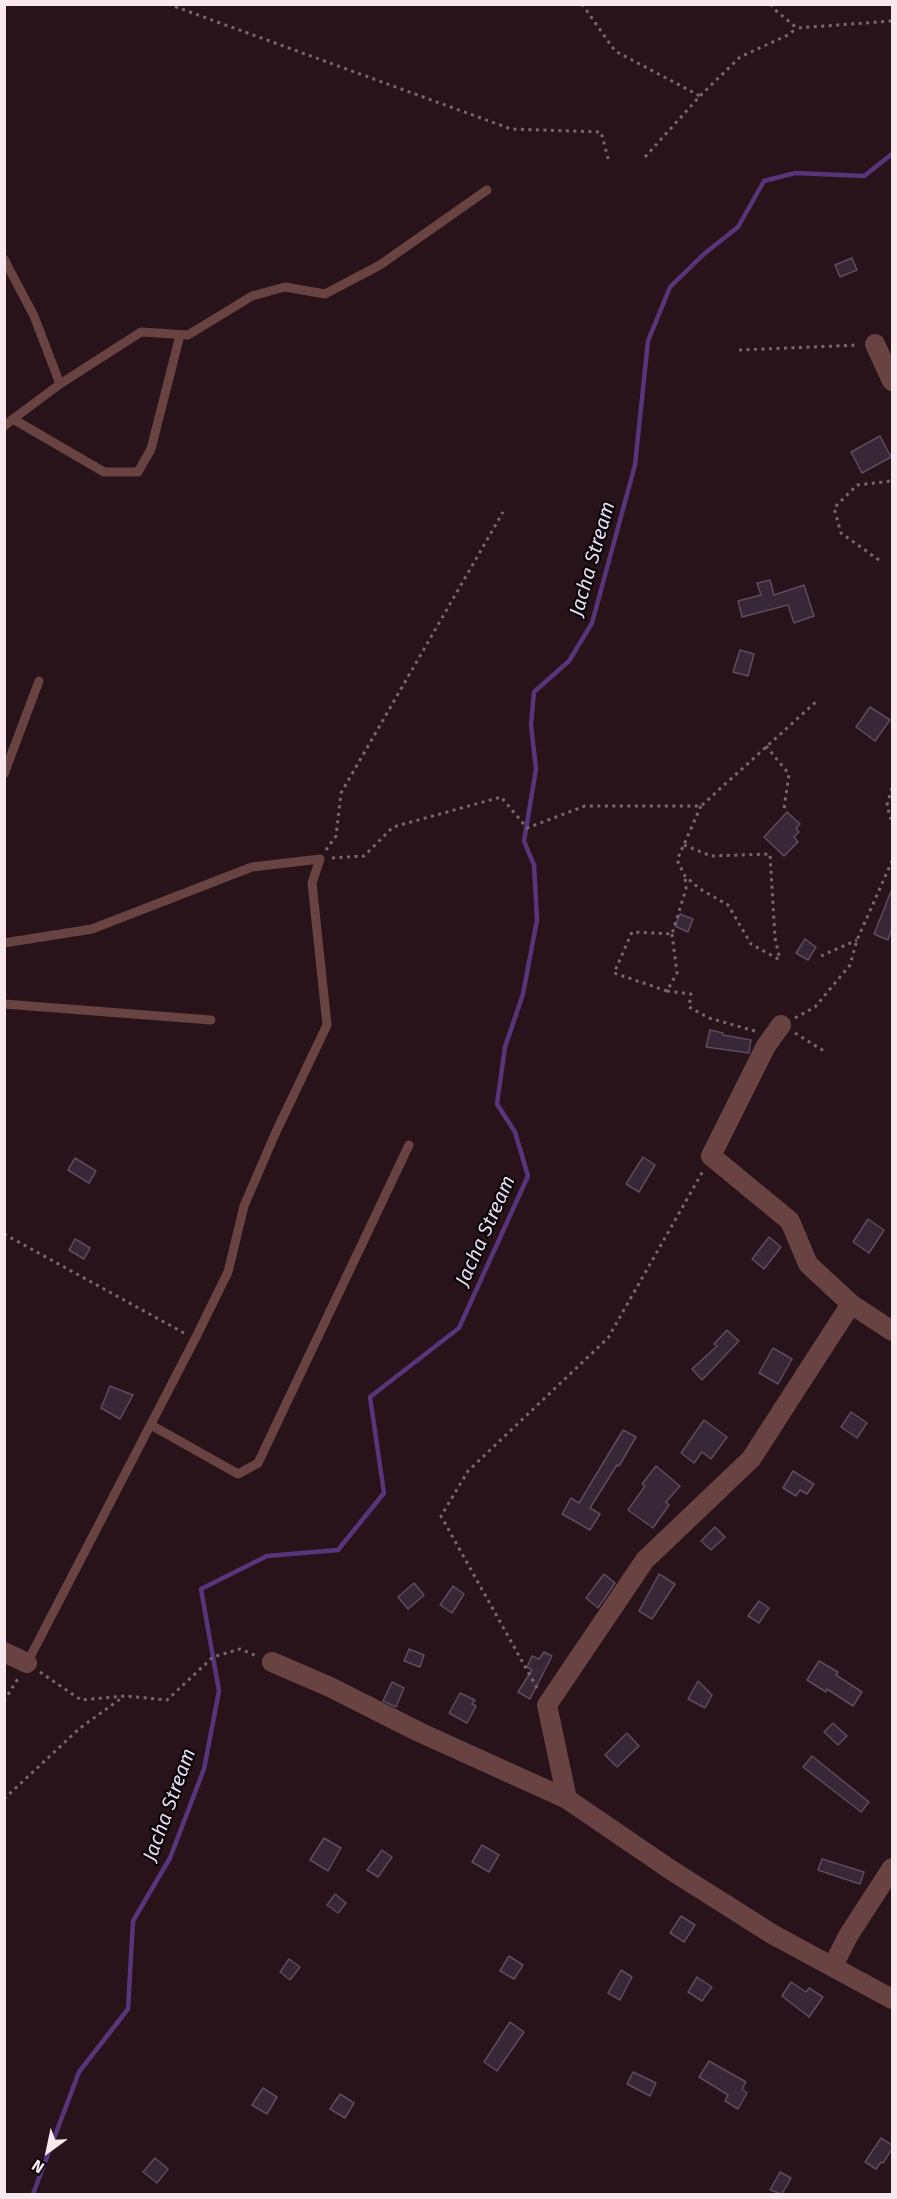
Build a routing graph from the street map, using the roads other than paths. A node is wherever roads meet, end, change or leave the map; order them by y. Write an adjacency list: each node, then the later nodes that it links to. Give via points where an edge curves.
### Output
1 (487, 189): 3 (lane, via 380,265 325,294 285,287 252,296 188,335)
2 (4, 259): 6 (lane, via 34,316)
3 (180, 335): 6 (lane, via 141,332); 7 (lane, via 152,449 138,472 105,472)
4 (875, 344): 5 (street)
5 (892, 381)
6 (60, 384): 7 (lane)
7 (13, 419): 8 (lane)
8 (4, 426)
9 (39, 681): 10 (lane)
10 (4, 774)
11 (4, 943): 18 (lane, via 92,929 252,867 320,859 312,883 327,1024 244,1206 228,1272)
12 (4, 1004): 13 (lane)
13 (211, 1020)
14 (782, 1025): 16 (street, via 766,1046 711,1156 790,1221 808,1264)
15 (409, 1145): 18 (lane, via 258,1463 238,1474)
16 (851, 1304): 17 (street); 22 (street, via 751,1459 645,1560 547,1705)
17 (892, 1331)
18 (151, 1425): 21 (lane)
19 (4, 1652): 21 (street)
20 (273, 1662): 22 (street)
21 (27, 1664)
22 (567, 1799): 24 (street, via 772,1934)
23 (892, 1869): 24 (street)
24 (833, 1966): 25 (street)
25 (892, 1999)

